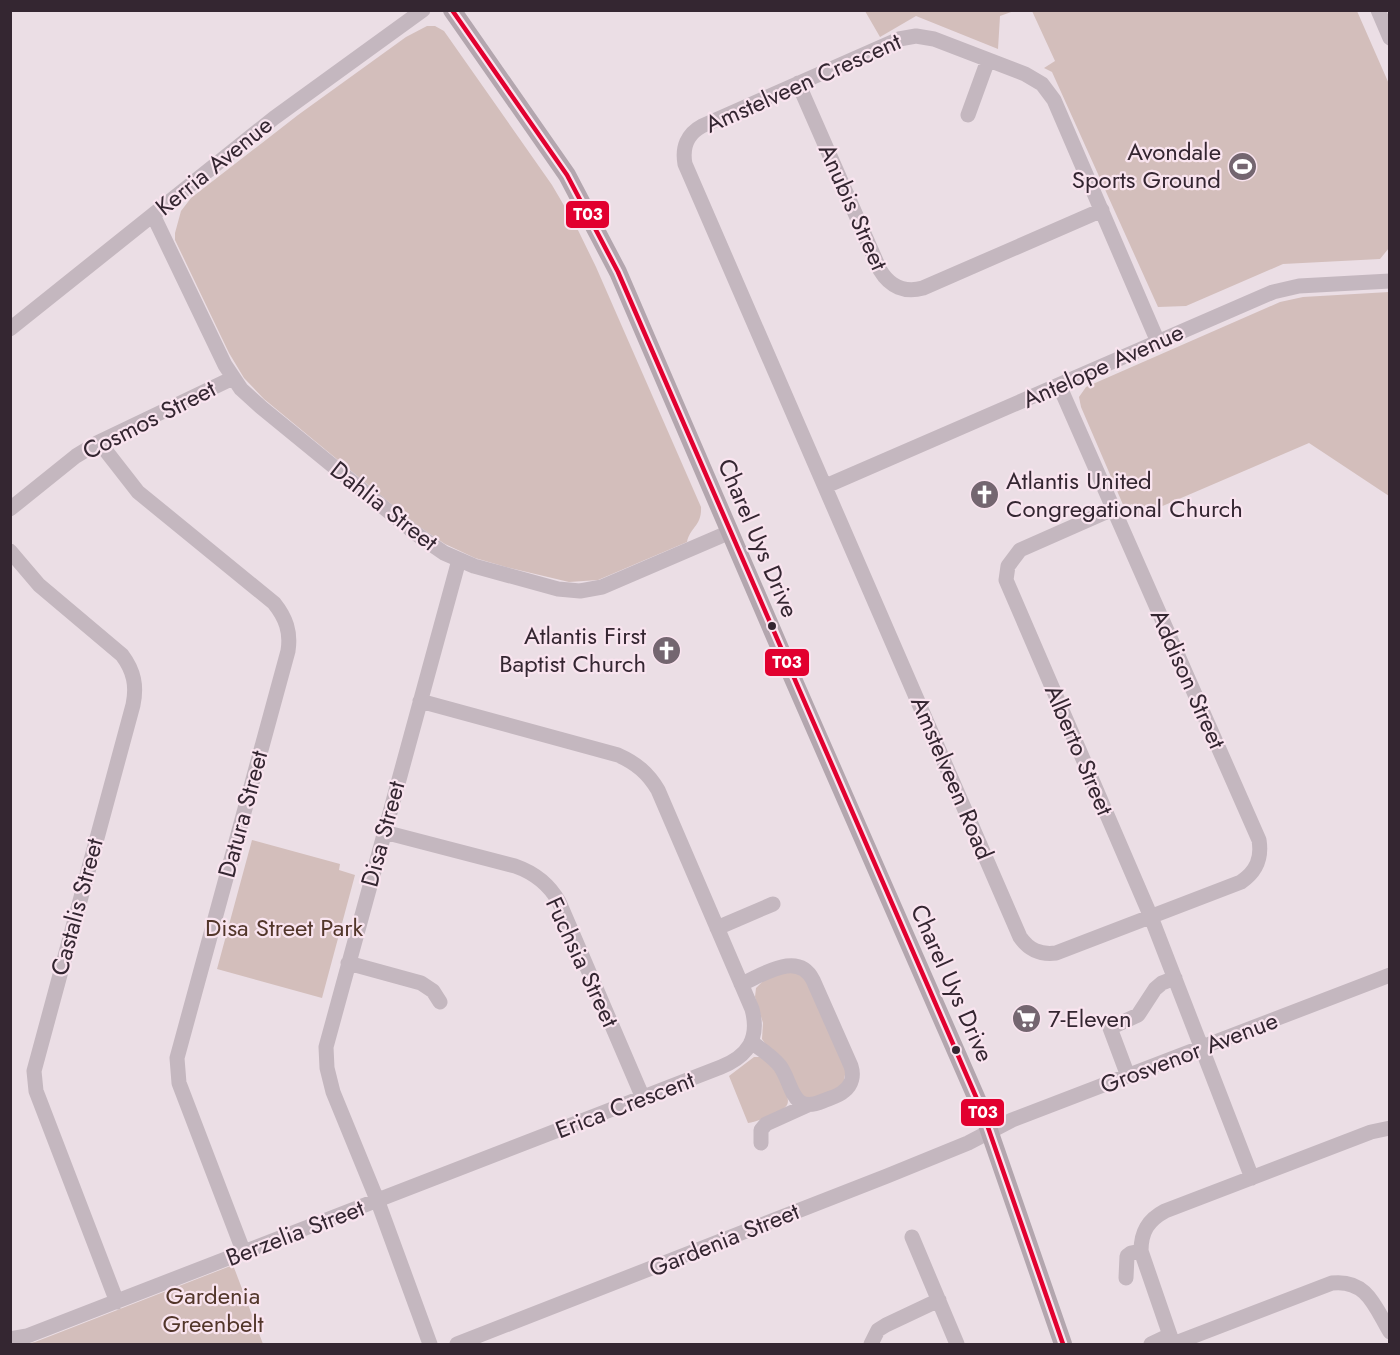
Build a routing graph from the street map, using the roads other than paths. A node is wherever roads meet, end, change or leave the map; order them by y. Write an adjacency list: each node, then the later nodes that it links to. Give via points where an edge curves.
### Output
1 (423, 10): 9 (street, Kerria Avenue, via 274,118)
2 (452, 10): 19 (main road, Charel Uys Drive, via 547,144 585,206)
3 (1378, 10): 4 (street)
4 (1389, 38)
5 (988, 60): 6 (street, Amstelveen Crescent, via 934,39 907,37); 7 (street); 8 (street, Amstelveen Crescent, via 1034,78 1049,92)
6 (798, 83): 8 (street, Anubis Street, via 880,270 899,288 923,288); 16 (street, Amstelveen Crescent, via 698,128 686,143 684,157)
7 (968, 115)
8 (1102, 210): 12 (street, Amstelveen Crescent)
9 (153, 215): 11 (street, Kerria Avenue); 13 (street, Dahlia Street)
10 (1389, 281): 12 (street, Antelope Avenue, via 1282,290)
11 (10, 329)
12 (1158, 342): 14 (street, Antelope Avenue)
13 (233, 378): 15 (street, Cosmos Street); 21 (street, Dahlia Street, via 256,404 388,511 429,543)
14 (1059, 385): 16 (street, Antelope Avenue); 17 (street, Addison Street)
15 (99, 442): 18 (street, Cosmos Street); 44 (street, Datura Street, via 138,492 274,603 288,627 288,651 177,1058 179,1083)
16 (826, 486): 25 (street, Amstelveen Road, via 1024,944 1037,952 1056,953)
17 (1113, 508): 25 (street, Alberto Street, via 1020,550 1008,566 1006,580); 25 (street, Addison Street, via 1260,848 1254,871 1241,882)
18 (10, 509)
19 (730, 532): 21 (street, Dahlia Street, via 591,590 558,589); 38 (main road, Charel Uys Drive)
20 (10, 551): 47 (street, Castalis Street, via 39,585 122,655 131,668 135,686 34,1071 36,1091)
21 (459, 560): 22 (street, Disa Street)
22 (420, 701): 23 (street, Disa Street); 26 (street, via 618,755 638,766 658,790)
23 (384, 832): 27 (street, Disa Street); 35 (street, Fuchsia Street, via 515,866 548,887 559,902)
24 (773, 904): 26 (street)
25 (1151, 917): 29 (street, Alberto Street)
26 (717, 928): 30 (street)
27 (348, 963): 31 (street, via 421,983); 41 (street, Disa Street, via 328,1037 327,1068)
28 (1389, 975): 33 (street, Grosvenor Avenue)
29 (1175, 978): 33 (street, Alberto Street); 34 (street, via 1162,983 1138,1015 1108,1035)
30 (741, 984): 32 (street, via 754,1017); 36 (street, via 791,965 804,968 811,975 852,1075 842,1094)
31 (440, 1002)
32 (751, 1042): 35 (street, Erica Crescent, via 735,1061); 36 (street, via 778,1064 795,1098)
33 (1202, 1048): 34 (street, Grosvenor Avenue); 40 (street, Alberto Street)
34 (1128, 1076): 38 (street, Grosvenor Avenue)
35 (643, 1098): 41 (street, Erica Crescent)
36 (808, 1105): 39 (street, via 766,1124 761,1130)
37 (1389, 1128): 40 (street)
38 (989, 1132): 52 (street, Gardenia Street, via 887,1176); 55 (main road, Charel Uys Drive)
39 (761, 1143)
40 (1252, 1178): 43 (street, via 1158,1215 1144,1231)
41 (378, 1202): 44 (street, Berzelia Street); 51 (street, Disa Street)
42 (912, 1237): 46 (street)
43 (1142, 1251): 45 (street, via 1127,1256); 50 (street)
44 (244, 1253): 47 (street, Berzelia Street)
45 (1126, 1278)
46 (939, 1300): 53 (street, via 878,1330); 54 (street)
47 (117, 1302): 49 (street, Berzelia Street)
48 (1389, 1332): 50 (street, via 1365,1292 1340,1282)
49 (10, 1339)
50 (1172, 1341): 56 (street)
51 (430, 1344)
52 (457, 1344)
53 (871, 1344)
54 (957, 1344)
55 (1063, 1344)
56 (1151, 1344)

